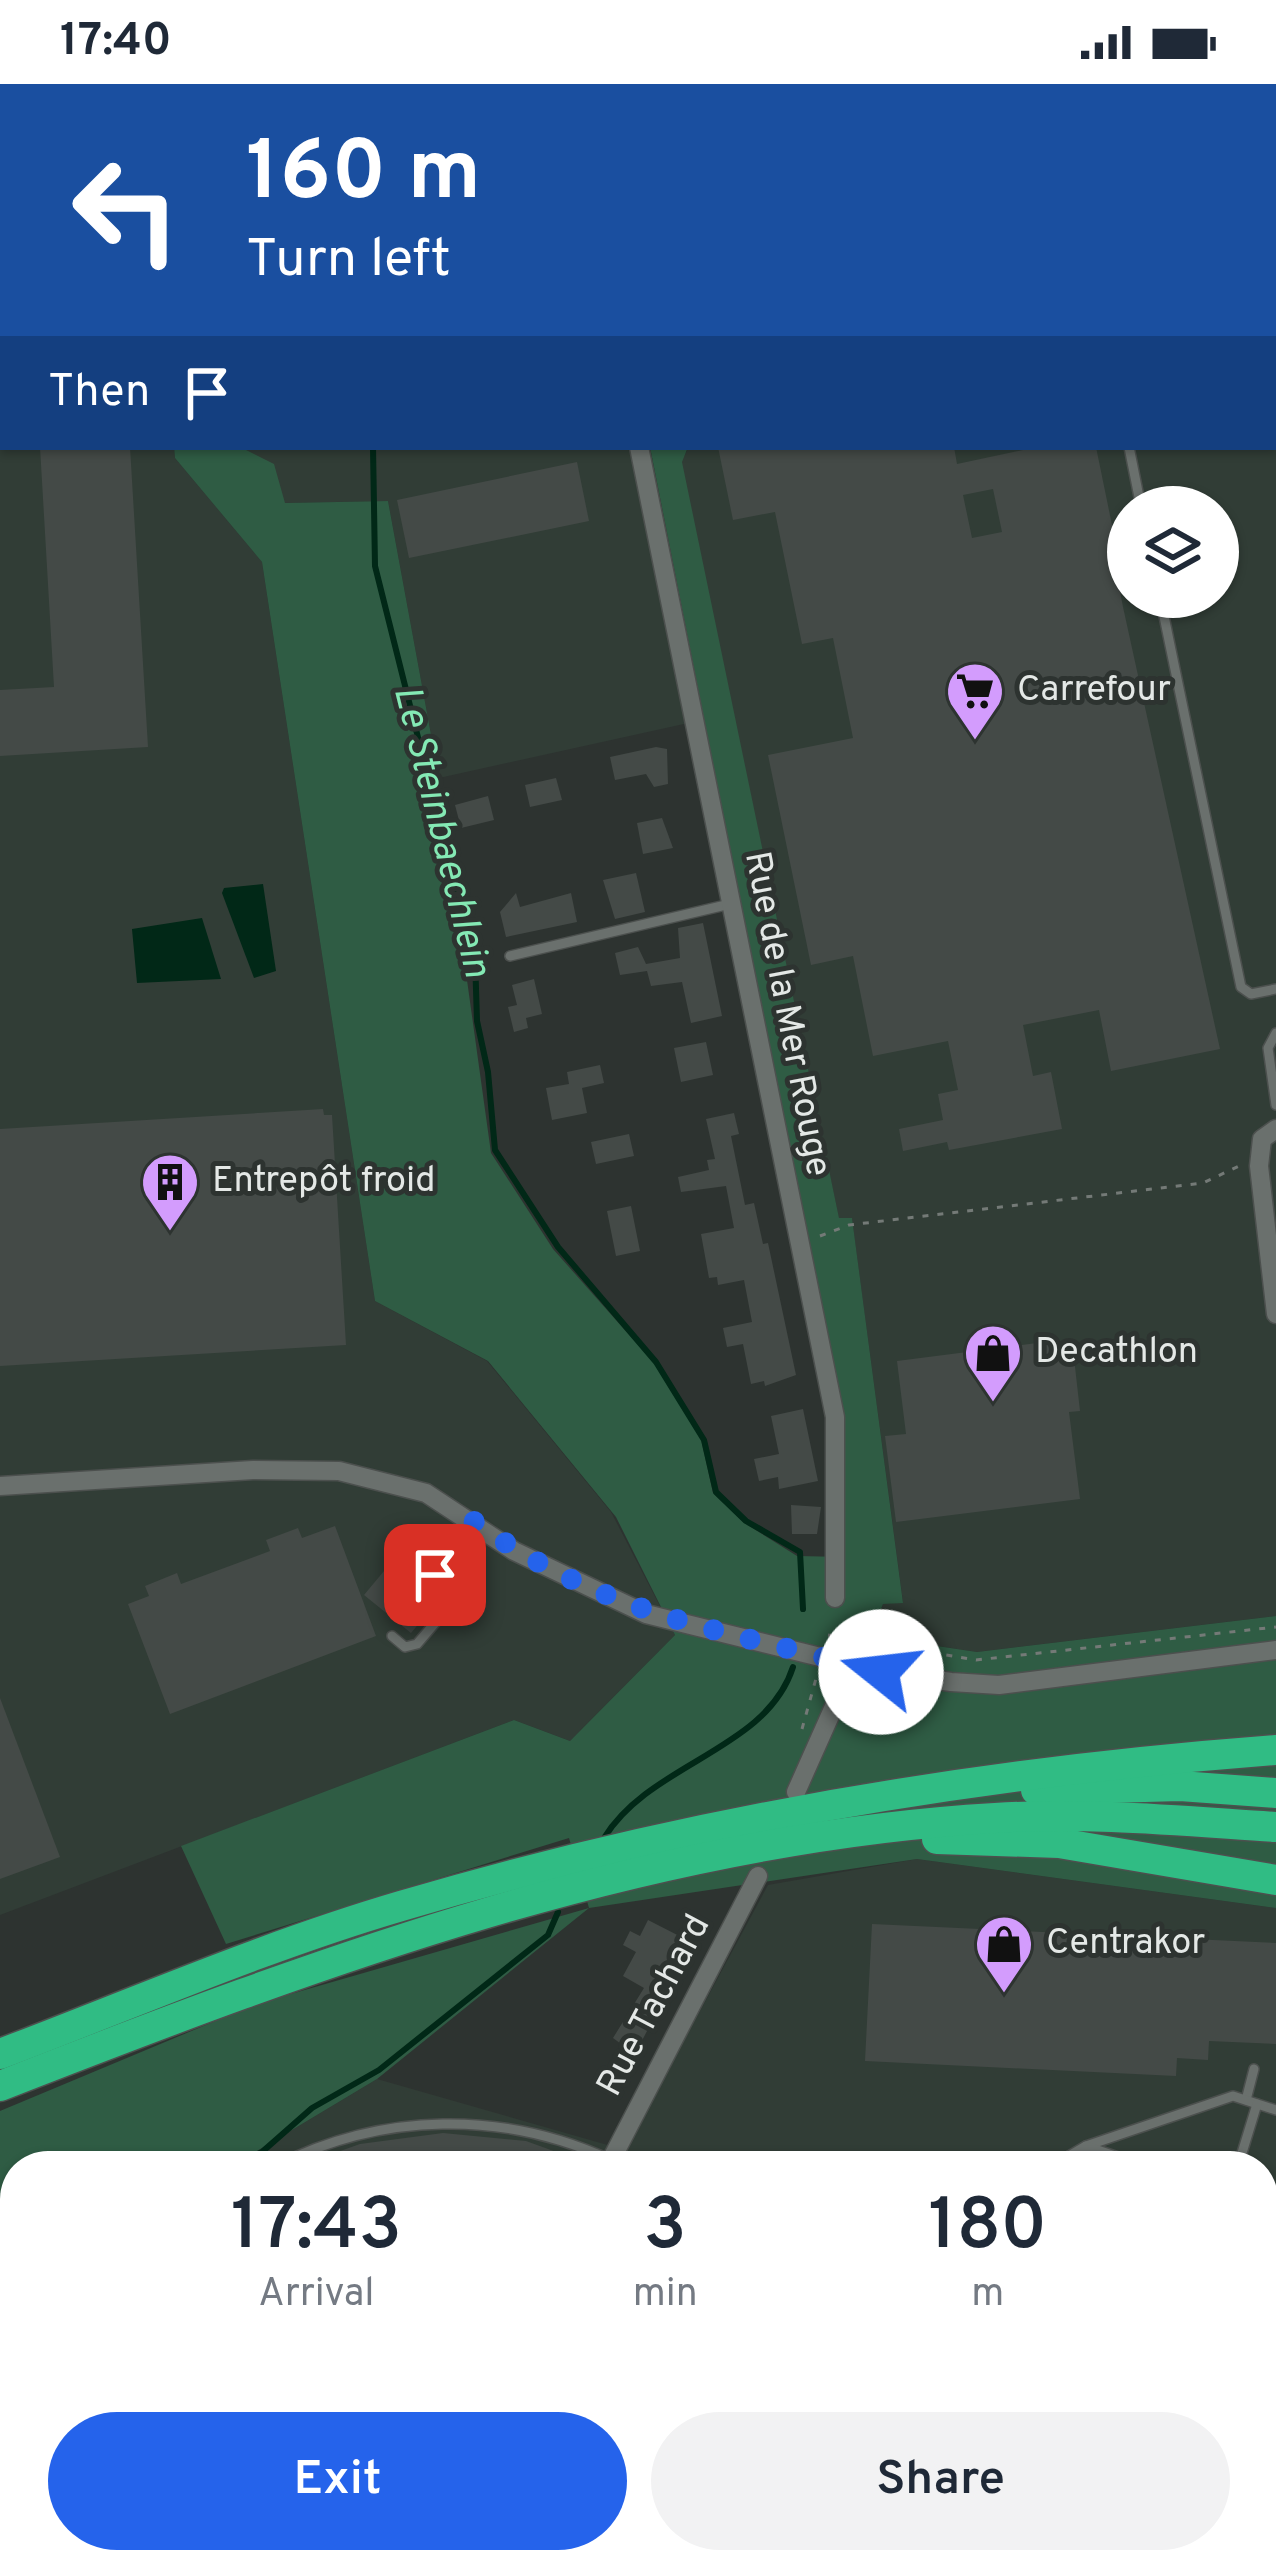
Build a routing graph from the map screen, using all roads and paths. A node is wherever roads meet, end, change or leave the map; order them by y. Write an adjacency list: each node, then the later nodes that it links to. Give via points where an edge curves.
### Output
1 (640, 450): 5 (street, Rue de la Mer Rouge)
2 (1130, 450): 3 (lane)
3 (1137, 486)
4 (1164, 618): 7 (lane, via 1240,987 1251,994)
5 (730, 904): 6 (lane); 12 (street, Rue de la Mer Rouge)
6 (510, 956)
7 (1276, 988)
8 (1276, 1033): 9 (lane, via 1268,1048)
9 (1276, 1105)
10 (1276, 1129): 11 (street, via 1262,1139)
11 (1259, 1166): 12 (path, via 1231,1166 1203,1183 849,1225); 13 (street)
12 (800, 1244): 16 (street, Rue de la Mer Rouge, via 835,1418)
13 (1276, 1314)
14 (0, 1486): 15 (street, via 339,1471 426,1493)
15 (468, 1517): 19 (lane, via 436,1563 435,1575 459,1595 418,1644 405,1647); 21 (street, via 514,1551 646,1614)
16 (835, 1598)
17 (1276, 1627): 18 (path, via 976,1660)
18 (828, 1634)
19 (392, 1636)
20 (1276, 1650): 21 (street, via 999,1684)
21 (854, 1664): 23 (street)
22 (1276, 1750): 25 (highway, via 1099,1763)
23 (796, 1792)
24 (1276, 1793): 25 (highway, via 1100,1787)
25 (880, 1799): 30 (highway, via 629,1845 395,1907)
26 (1276, 1827): 27 (highway, via 1104,1815)
27 (903, 1828): 29 (highway); 32 (highway, via 716,1856 449,1921)
28 (758, 1876): 38 (street, Rue Tachard)
29 (1276, 1880)
30 (0, 2054)
31 (1254, 2069): 33 (lane)
32 (0, 2086)
33 (1251, 2102): 34 (lane); 35 (lane, via 1233,2096); 41 (lane)
34 (1276, 2110)
35 (1085, 2146): 39 (lane); 40 (lane)
36 (305, 2151): 37 (lane, via 384,2127 449,2122)
37 (584, 2151)
38 (621, 2151)
39 (1077, 2151)
40 (1100, 2151)
41 (1241, 2151)

